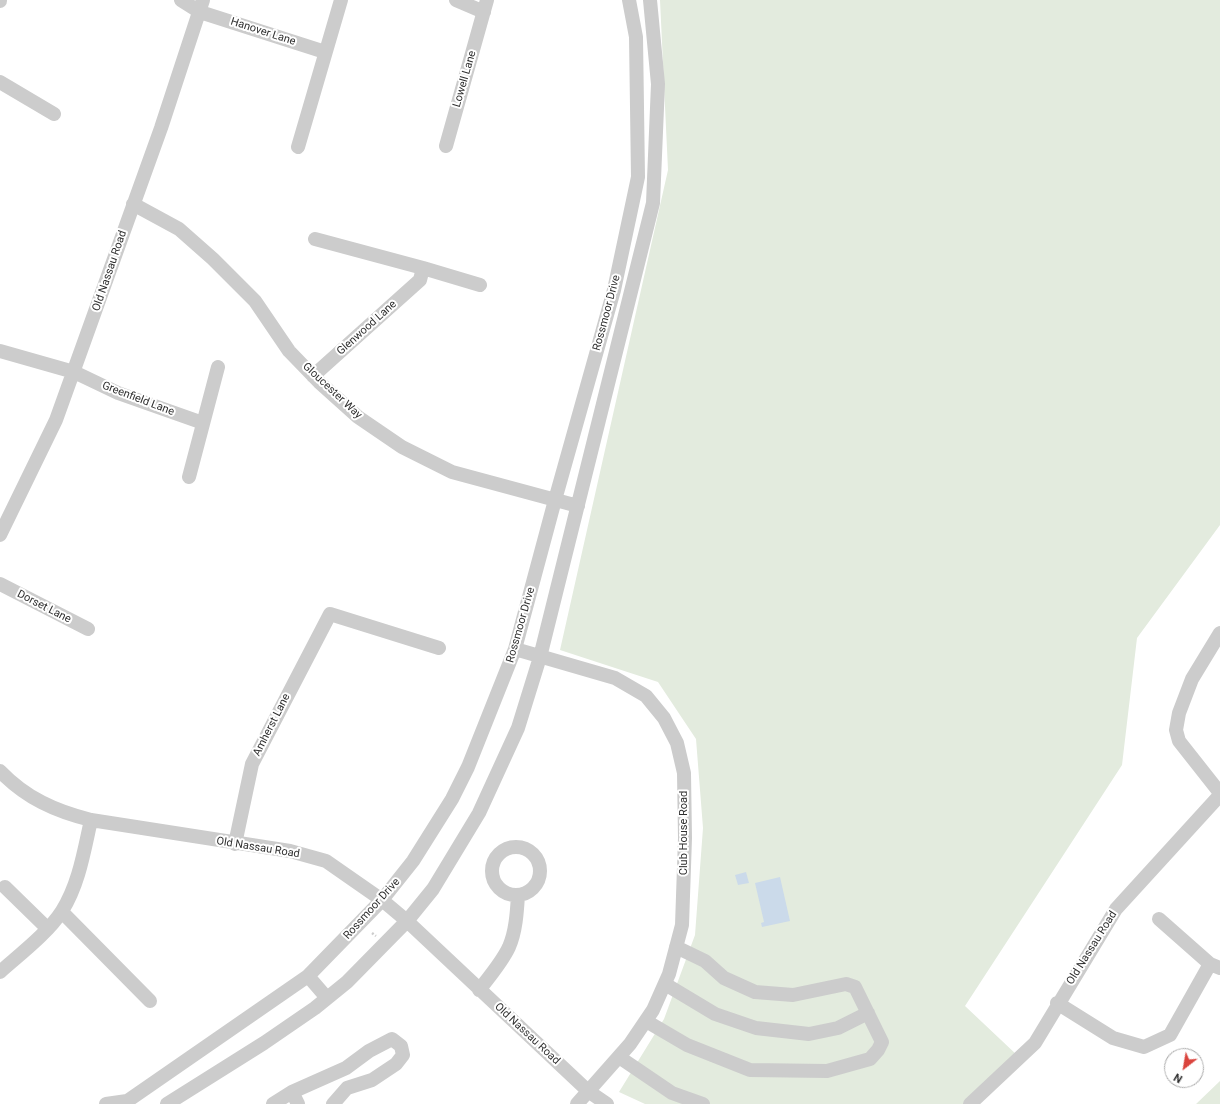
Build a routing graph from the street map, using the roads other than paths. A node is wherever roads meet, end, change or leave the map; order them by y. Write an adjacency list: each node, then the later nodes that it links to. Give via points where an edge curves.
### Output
1 (181, 0): 6 (street, Hanover Lane)
2 (341, 0): 8 (street)
3 (456, 0): 7 (street, Lowell Lane)
4 (629, 0): 23 (street, Rossmoor Drive, via 636,37 638,177 614,290)
5 (650, 0): 24 (street, Rossmoor Drive, via 658,84 653,203)
6 (202, 6): 8 (street, Hanover Lane); 13 (street, Old Nassau Road)
7 (485, 6): 11 (street, Lowell Lane)
8 (325, 52): 12 (street)
9 (0, 82): 10 (street)
10 (54, 114)
11 (446, 146)
12 (298, 147)
13 (133, 204): 19 (street, Old Nassau Road); 20 (street, Gloucester Way, via 179,229 213,259 255,301 289,352)
14 (315, 239): 15 (street)
15 (421, 274): 16 (street); 20 (street, Glenwood Lane)
16 (480, 285)
17 (0, 351): 19 (street, Greenfield Lane)
18 (218, 367): 21 (street)
19 (74, 372): 21 (street, Greenfield Lane, via 118,394); 25 (street, Old Nassau Road, via 56,420)
20 (313, 376): 23 (street, Gloucester Way, via 358,417 402,447 452,472)
21 (203, 423): 22 (street)
22 (189, 477)
23 (555, 500): 24 (street, Gloucester Way); 30 (street, Rossmoor Drive)
24 (578, 506): 31 (street, Rossmoor Drive)
25 (0, 535)
26 (0, 584): 27 (street, Dorset Lane)
27 (88, 629)
28 (1220, 633): 33 (street, via 1192,679 1179,713 1176,730 1179,741)
29 (439, 648): 35 (street, Amherst Lane, via 330,614 252,764)
30 (515, 649): 31 (street, Club House Road); 38 (street, Rossmoor Drive, via 479,740 452,799 413,861)
31 (540, 657): 41 (street, Rossmoor Drive, via 518,728 479,812 433,889); 43 (street, Club House Road, via 616,678 646,696 664,718 677,743 684,773 685,838 682,926)
32 (0, 771): 34 (street, Old Nassau Road, via 13,785 34,798 61,812)
33 (1220, 794): 51 (street, Old Nassau Road, via 1116,908)
34 (91, 820): 35 (street, Old Nassau Road); 39 (street, via 81,868)
35 (235, 844): 38 (street, Old Nassau Road, via 290,851 326,861)
36 (5, 886): 42 (street)
37 (518, 895): 48 (street, via 516,921 510,946)
38 (382, 900): 41 (street, Old Nassau Road); 46 (street, Rossmoor Drive)
39 (62, 912): 42 (street); 50 (street)
40 (1159, 919): 44 (street)
41 (407, 921): 48 (street, Old Nassau Road); 49 (street, Rossmoor Drive)
42 (47, 928): 45 (street)
43 (676, 947): 47 (street, Club House Road); 52 (street, via 704,962 724,978 755,992 793,995 846,984 855,988)
44 (1215, 966): 51 (street, via 1170,1035 1144,1047 1113,1038)
45 (0, 972)
46 (308, 976): 49 (street); 59 (street, Rossmoor Drive)
47 (665, 984): 52 (street, via 715,1014 756,1028 809,1034 838,1028); 53 (street, Club House Road)
48 (479, 990): 57 (street, Old Nassau Road)
49 (328, 998): 61 (street, Rossmoor Drive, via 264,1043)
50 (150, 1001)
51 (1057, 1003): 67 (street, Old Nassau Road, via 1035,1043)
52 (868, 1013): 53 (street, via 882,1042 878,1050 870,1059 827,1071 750,1070 687,1044)
53 (646, 1021): 54 (street, Club House Road)
54 (619, 1057): 57 (street, Club House Road); 66 (street, via 672,1093)
55 (342, 1070): 56 (street); 56 (street, via 392,1039 401,1046 403,1055 396,1064 372,1080); 58 (street)
56 (347, 1088): 63 (street)
57 (588, 1091): 64 (street, Club House Road); 65 (street, Old Nassau Road)
58 (295, 1098): 62 (street)
59 (125, 1103): 60 (street)
60 (106, 1104)
61 (167, 1104)
62 (273, 1104)
63 (333, 1104)
64 (577, 1104)
65 (607, 1104)
66 (703, 1104)
67 (970, 1104)

